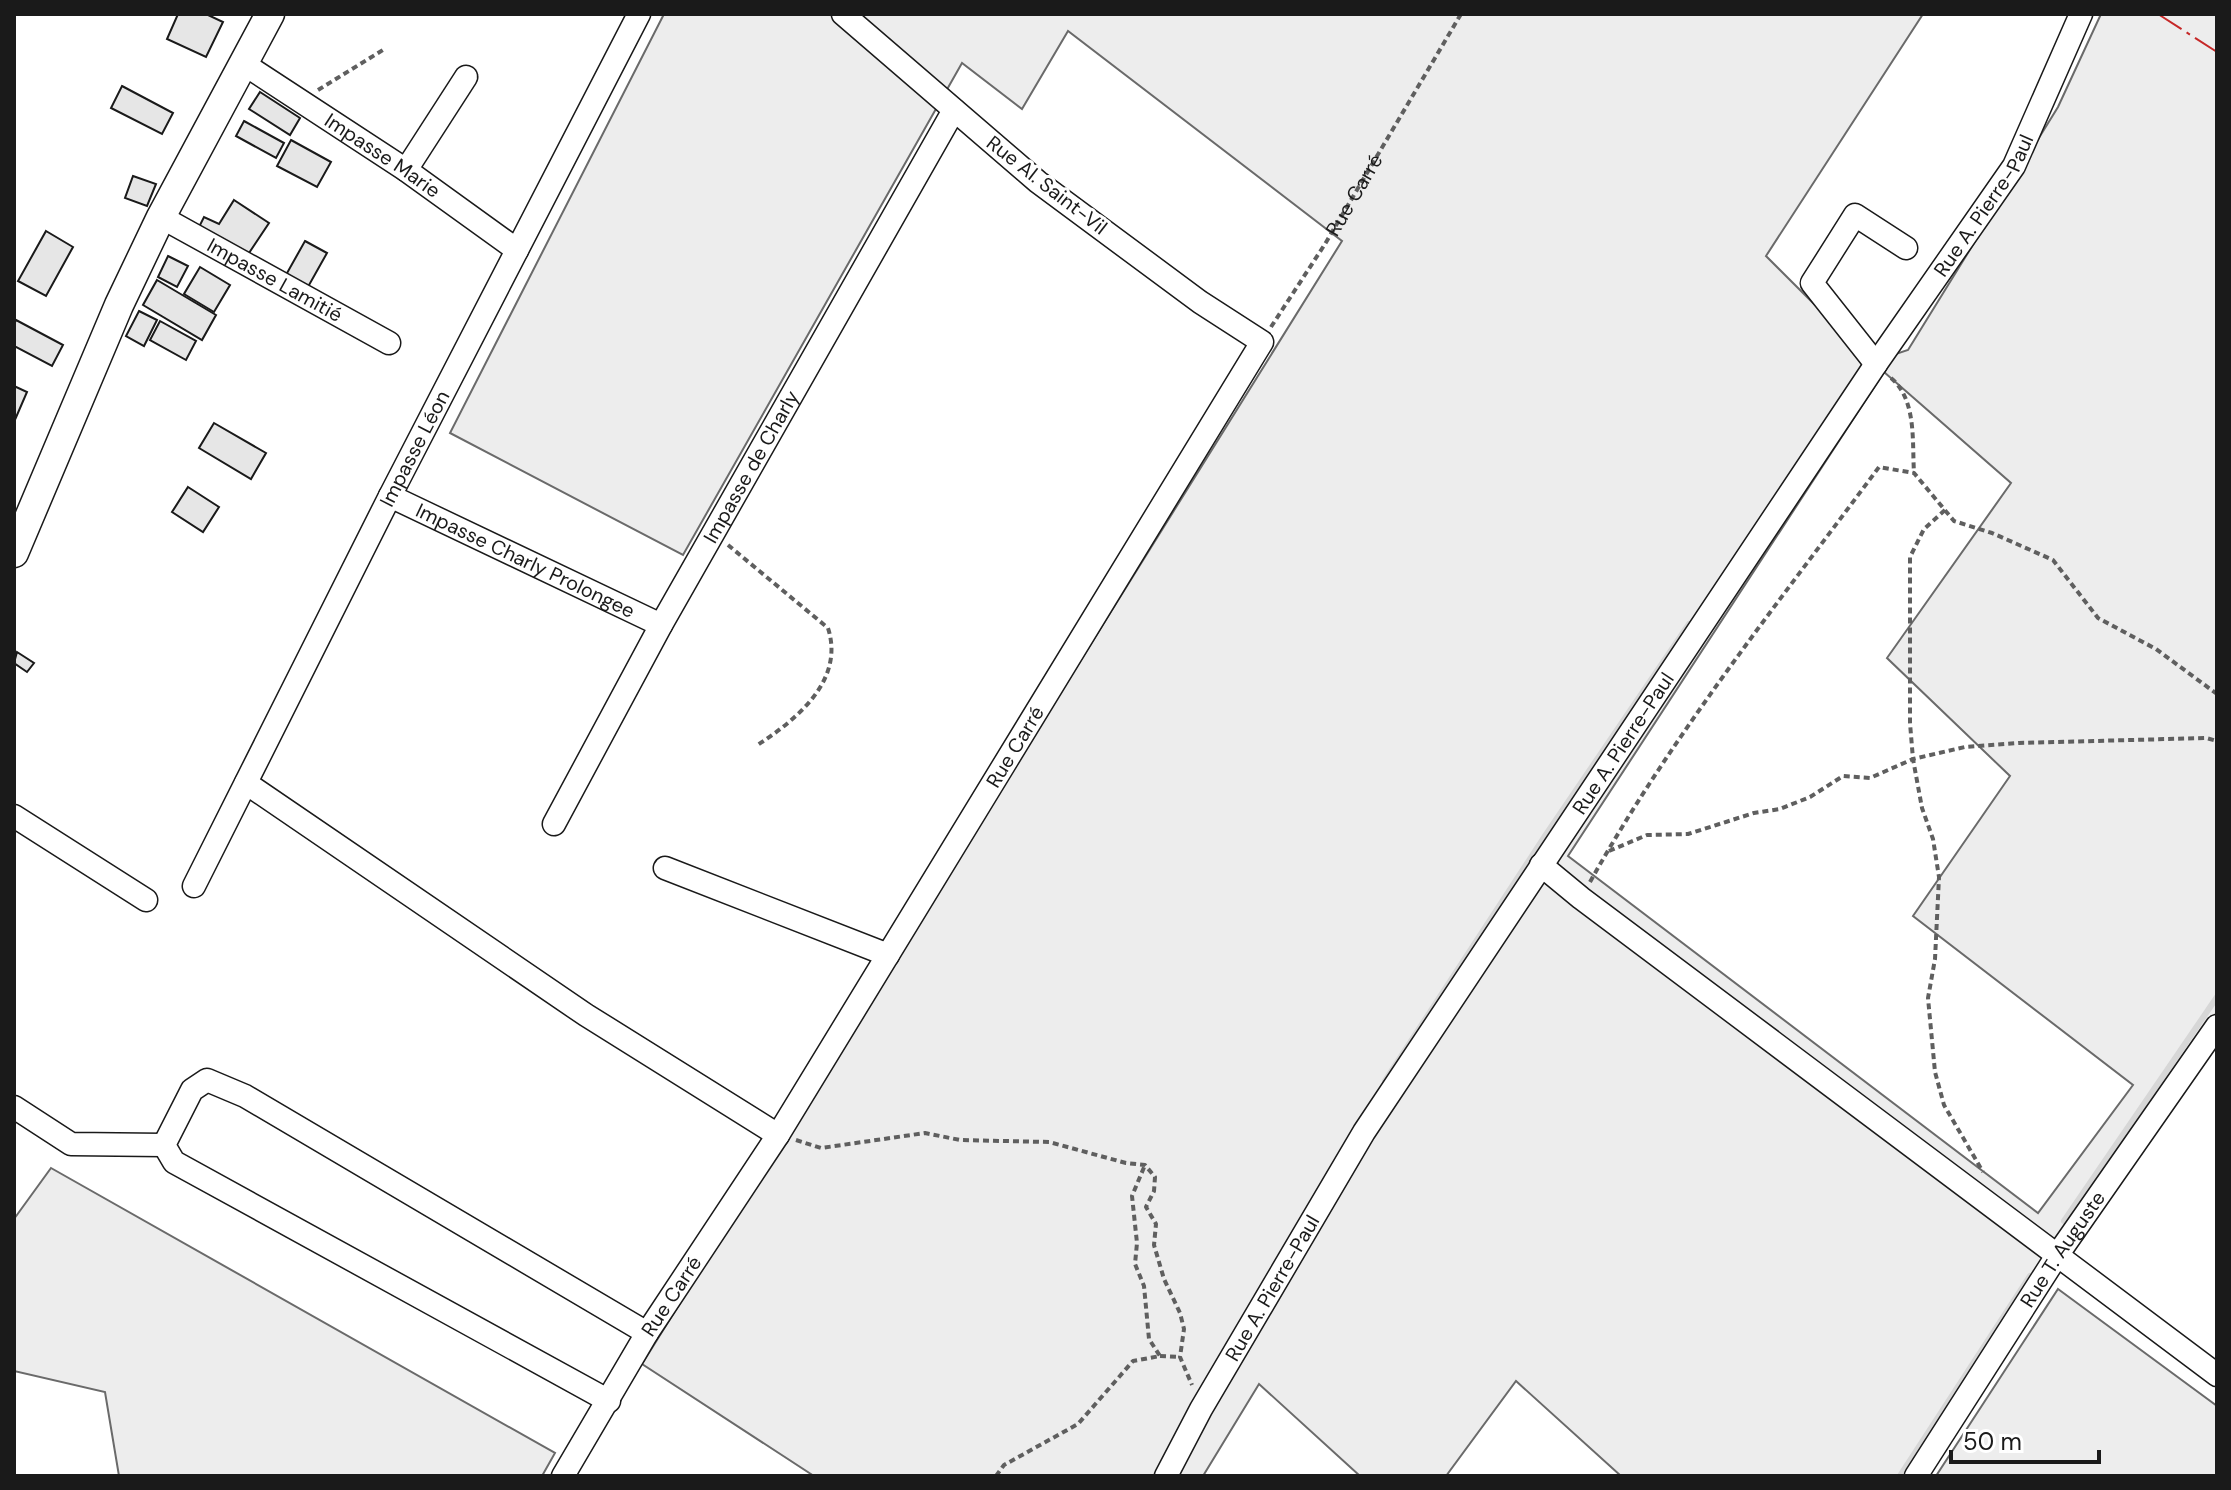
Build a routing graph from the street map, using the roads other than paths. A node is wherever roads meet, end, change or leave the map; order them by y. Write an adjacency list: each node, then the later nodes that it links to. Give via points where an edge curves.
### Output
1 (270, 14): 5 (main road)
2 (639, 14): 11 (street, Impasse Léon)
3 (843, 14): 7 (street, Rue Al. Saint-Vil)
4 (2081, 14): 14 (street, Rue A. Pierre-Paul, via 2014,166)
5 (244, 64): 8 (street, Impasse Marie); 9 (main road)
6 (466, 77): 8 (street)
7 (954, 110): 12 (street, Rue Al. Saint-Vil, via 1038,182); 17 (street, Impasse de Charly)
8 (406, 170): 11 (street, Impasse Marie)
9 (161, 217): 13 (street, Impasse Lamitié); 16 (main road)
10 (1906, 248): 14 (street, via 1855,215 1812,283)
11 (517, 250): 15 (street, Impasse Léon)
12 (1262, 342): 25 (street, Rue Carré)
13 (389, 343)
14 (1876, 364): 21 (street, Rue A. Pierre-Paul)
15 (390, 496): 17 (street, Impasse Charly Prolongee); 18 (street, Impasse Léon)
16 (14, 553)
17 (661, 625): 20 (street, Impasse de Charly)
18 (246, 783): 23 (street, Impasse Léon); 28 (street, via 586,1015)
19 (14, 816): 24 (street)
20 (554, 824)
21 (1541, 865): 30 (street); 35 (street, Rue A. Pierre-Paul, via 1364,1132)
22 (665, 868): 25 (street)
23 (194, 886)
24 (146, 900)
25 (888, 955): 28 (street, Rue Carré)
26 (2217, 1026): 30 (street, Rue T. Auguste)
27 (14, 1107): 29 (street, via 71,1144)
28 (778, 1135): 31 (street, Rue Carré)
29 (164, 1145): 31 (street, via 192,1090 207,1080 245,1096); 33 (street, via 174,1162)
30 (2058, 1254): 32 (street); 36 (street, Rue T. Auguste)
31 (647, 1333): 33 (street, Rue Carré)
32 (2217, 1375)
33 (609, 1401): 34 (street, Rue Carré)
34 (563, 1476)
35 (1166, 1476)
36 (1916, 1476)

